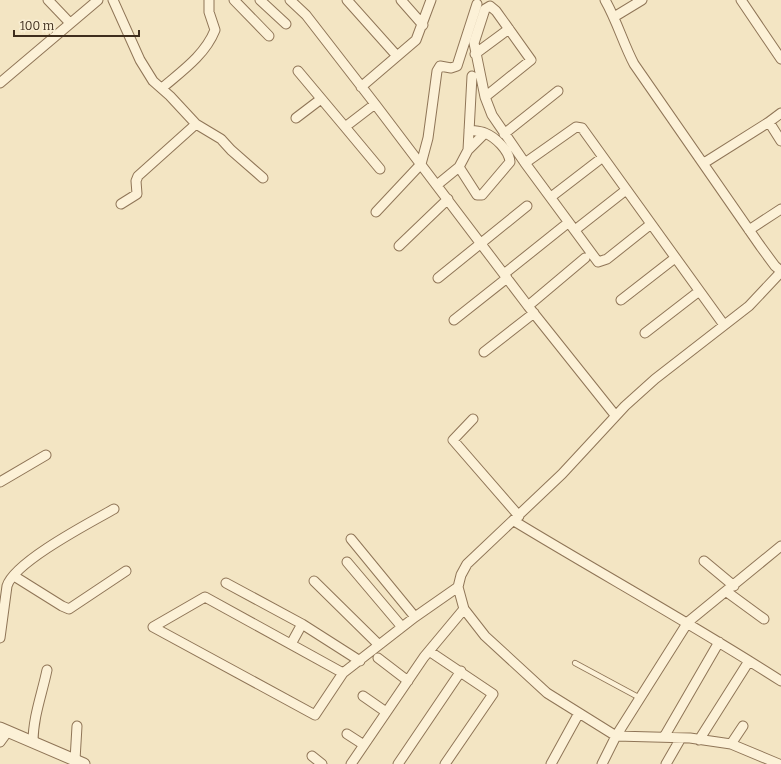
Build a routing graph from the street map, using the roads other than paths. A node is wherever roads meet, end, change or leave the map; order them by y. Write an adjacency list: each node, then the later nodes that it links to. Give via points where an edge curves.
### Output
1 (48, 0): 16 (street)
2 (98, 0): 16 (street)
3 (113, 0): 28 (street, via 142,65 153,81)
4 (209, 0): 28 (street, via 209,12 215,30 209,44)
5 (234, 0): 20 (street)
6 (260, 0): 17 (street)
7 (290, 0): 27 (street, via 306,15)
8 (347, 0): 22 (street)
9 (401, 0): 18 (street)
10 (432, 0): 18 (street)
11 (605, 0): 15 (street)
12 (642, 0): 15 (street)
13 (741, 0): 23 (street)
14 (477, 4): 46 (street, via 457,66 440,66 437,71 428,138)
15 (614, 17): 45 (street, via 634,64)
16 (70, 23): 26 (street)
17 (286, 24)
18 (423, 25): 22 (street, via 416,40)
19 (509, 29): 21 (street); 21 (street, via 493,7 487,7 474,43); 30 (street, via 531,60)
20 (269, 36)
21 (476, 54): 30 (street)
22 (397, 56): 27 (street)
23 (781, 59)
24 (298, 71): 31 (street)
25 (472, 76): 38 (street)
26 (0, 83)
27 (361, 87): 32 (street)
28 (162, 88): 36 (street)
29 (558, 91): 40 (street)
30 (485, 97): 40 (street)
31 (321, 99): 34 (street); 37 (street)
32 (375, 104): 37 (street); 46 (street)
33 (781, 113): 35 (street)
34 (296, 118)
35 (769, 122): 41 (street); 45 (street)
36 (196, 124): 49 (street, via 221,139); 54 (street, via 142,171 136,181 137,194)
37 (345, 127): 48 (street)
38 (469, 130): 39 (street); 42 (street)
39 (484, 132): 42 (street); 47 (street, via 498,141 510,162 482,195 477,195)
40 (504, 134): 44 (street)
41 (781, 141)
42 (468, 150): 47 (street)
43 (603, 157): 44 (street, via 582,128 576,127); 51 (street); 52 (street)
44 (525, 163): 52 (street)
45 (704, 163): 61 (street)
46 (421, 164): 50 (street); 57 (street)
47 (459, 167): 50 (street)
48 (380, 169)
49 (263, 178)
50 (437, 185): 53 (street)
51 (626, 190): 58 (street); 60 (street)
52 (550, 198): 60 (street)
53 (448, 199): 62 (street); 63 (street)
54 (121, 204)
55 (527, 206): 62 (street)
56 (781, 209): 61 (street)
57 (376, 212)
58 (651, 224): 60 (street, via 608,259 598,262); 65 (street)
59 (564, 226): 67 (street)
60 (575, 230)
61 (749, 230): 66 (street)
62 (481, 243): 67 (street); 68 (street)
63 (399, 246)
64 (585, 258): 71 (street)
65 (675, 258): 69 (street); 70 (street)
66 (781, 272): 73 (street, via 749,306)
67 (505, 276): 71 (street); 72 (street)
68 (438, 278)
69 (698, 292): 73 (street); 74 (street)
70 (621, 300)
71 (531, 310): 75 (street); 76 (street)
72 (454, 320)
73 (724, 325): 76 (street, via 655,379)
74 (645, 333)
75 (484, 352)
76 (615, 415): 81 (street, via 562,474)
77 (473, 419): 81 (street, via 453,440)
78 (46, 455): 79 (street)
79 (0, 482)
80 (114, 509): 87 (street, via 40,552)
81 (517, 518): 90 (street, via 467,564); 95 (street, via 585,564)
82 (351, 539): 93 (street)
83 (781, 546): 91 (street)
84 (704, 561): 91 (street)
85 (348, 562): 97 (street)
86 (126, 571): 87 (street, via 69,608)
87 (14, 576): 98 (street, via 7,586)
88 (314, 581): 101 (street)
89 (226, 583): 96 (street)
90 (458, 587): 92 (street); 93 (street)
91 (730, 589): 94 (street); 95 (street)
92 (464, 608): 102 (street); 115 (street, via 485,636 547,693)
93 (415, 617): 97 (street)
94 (764, 619)
95 (688, 622): 99 (street); 113 (street)
96 (302, 624): 100 (street); 104 (street)
97 (402, 627): 101 (street)
98 (0, 638)
99 (719, 642): 105 (street); 121 (street)
100 (291, 644): 109 (street); 109 (street, via 205,598 153,627 315,715)
101 (378, 644): 104 (street)
102 (429, 651): 108 (street); 110 (street)
103 (378, 658): 110 (street)
104 (360, 661): 109 (street)
105 (748, 661): 111 (street); 123 (street)
106 (575, 663): 113 (lane)
107 (47, 670): 125 (street, via 35,715)
108 (461, 671): 132 (street); 133 (street, via 492,693 493,697)
109 (343, 673)
110 (408, 681): 114 (street)
111 (781, 681)
112 (363, 696): 114 (street)
113 (640, 698): 120 (street)
114 (386, 712): 127 (street)
115 (579, 713): 120 (street); 134 (street)
116 (77, 726): 129 (street)
117 (743, 726): 126 (street)
118 (4, 730): 124 (street); 125 (street)
119 (347, 734): 127 (street)
120 (616, 736): 121 (street); 135 (street)
121 (664, 737): 122 (street)
122 (681, 738): 123 (street); 136 (street)
123 (700, 740): 126 (street)
124 (0, 742)
125 (33, 742): 129 (street)
126 (731, 744): 137 (street)
127 (364, 745): 131 (street)
128 (312, 756): 130 (street)
129 (80, 762)
130 (322, 764)
131 (351, 764)
132 (398, 764)
133 (445, 764)
134 (551, 764)
135 (602, 764)
136 (666, 764)
137 (779, 764)

